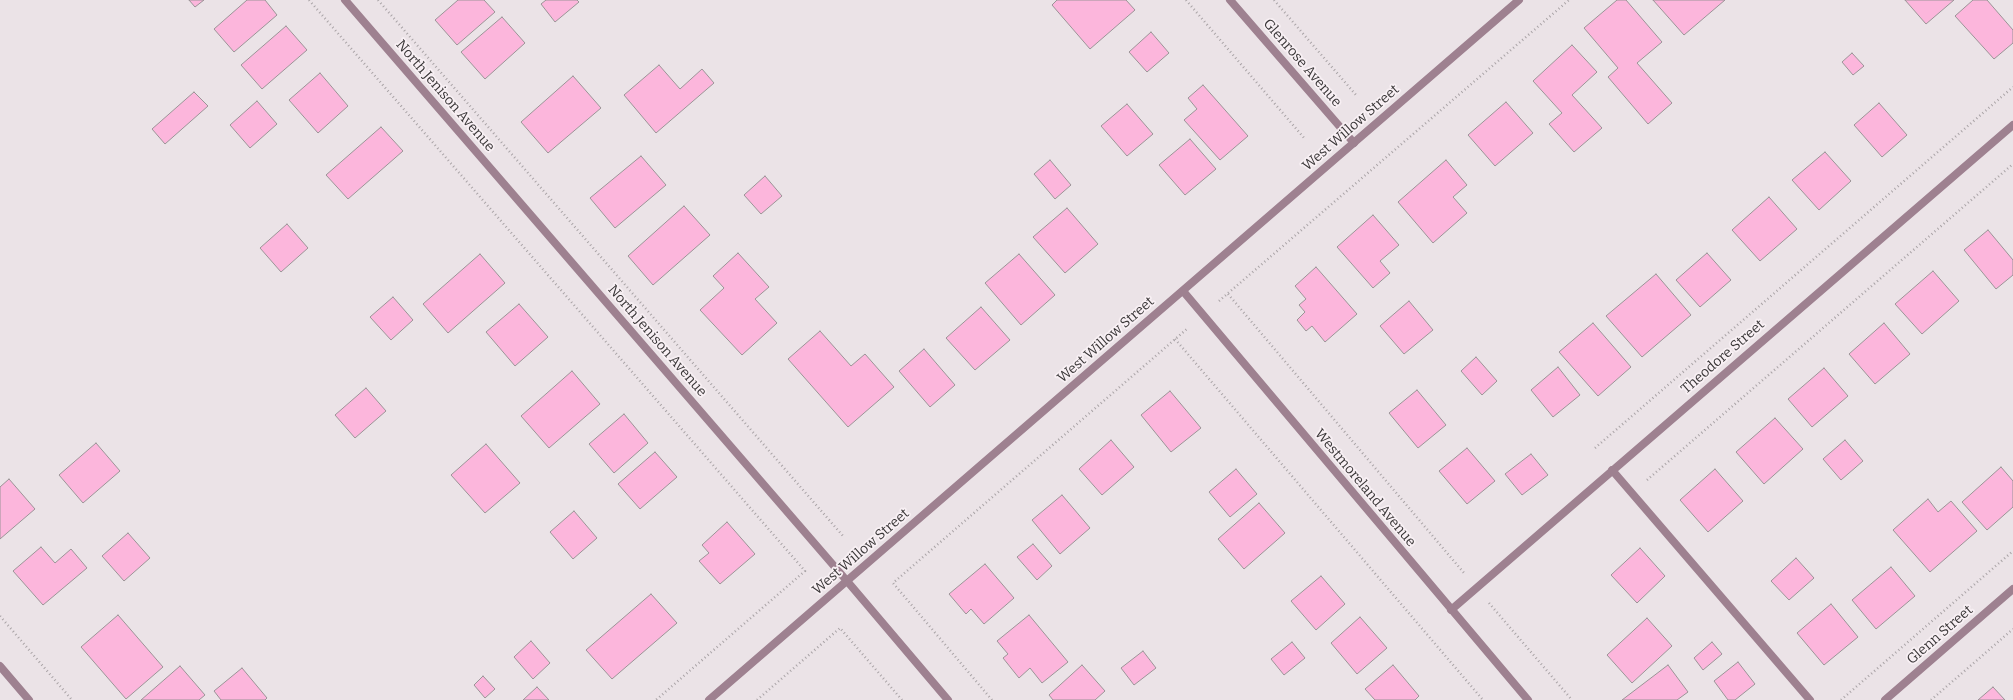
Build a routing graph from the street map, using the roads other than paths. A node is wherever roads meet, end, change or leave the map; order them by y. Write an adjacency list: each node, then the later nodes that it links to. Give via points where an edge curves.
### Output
1 (345, 0): 8 (street, North Jenison Avenue)
2 (1230, 0): 5 (street, Glenrose Avenue)
3 (1519, 0): 5 (street, West Willow Street)
4 (2013, 125): 7 (street, Theodore Street)
5 (1354, 143): 6 (street, West Willow Street)
6 (1183, 291): 8 (street, West Willow Street); 10 (street, Westmoreland Avenue)
7 (1612, 470): 10 (street, Theodore Street); 16 (street)
8 (847, 580): 13 (street, West Willow Street); 14 (street, North Jenison Avenue)
9 (2013, 589): 17 (street, Glenn Street)
10 (1451, 610): 15 (street, Westmoreland Avenue)
11 (0, 666): 12 (street)
12 (29, 700)
13 (709, 700)
14 (948, 700)
15 (1528, 700)
16 (1810, 700)
17 (1885, 700)

